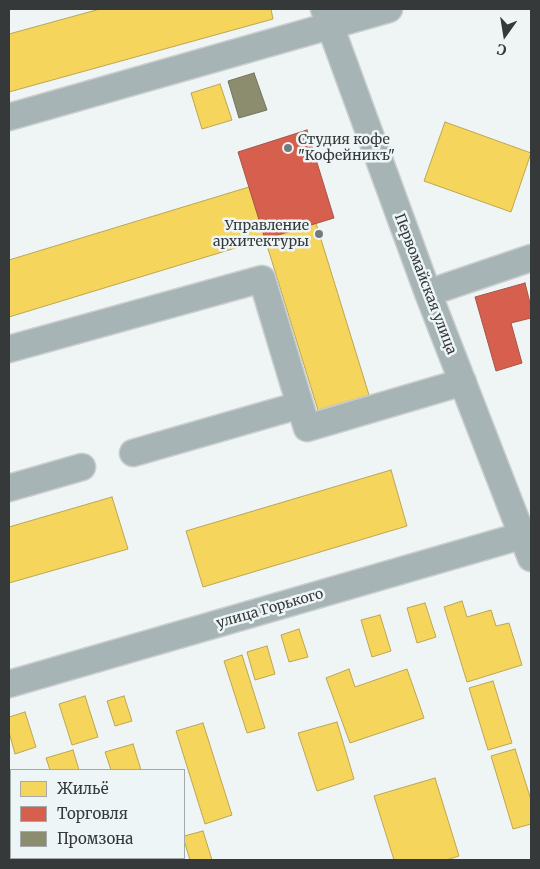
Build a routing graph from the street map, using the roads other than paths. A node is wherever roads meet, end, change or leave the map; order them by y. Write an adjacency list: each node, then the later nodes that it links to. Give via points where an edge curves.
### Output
1 (389, 9): 2 (street)
2 (327, 17): 3 (street); 5 (street, Первомайская улица)
3 (9, 117)
4 (531, 258): 5 (street)
5 (428, 293): 7 (street, Первомайская улица)
6 (9, 349): 8 (street, via 262,279)
7 (463, 382): 8 (street, via 307,428); 12 (street, Первомайская улица)
8 (300, 405): 9 (street)
9 (133, 453)
10 (82, 467): 11 (street)
11 (9, 488)
12 (528, 542): 13 (street, улица Горького)
13 (9, 684)

